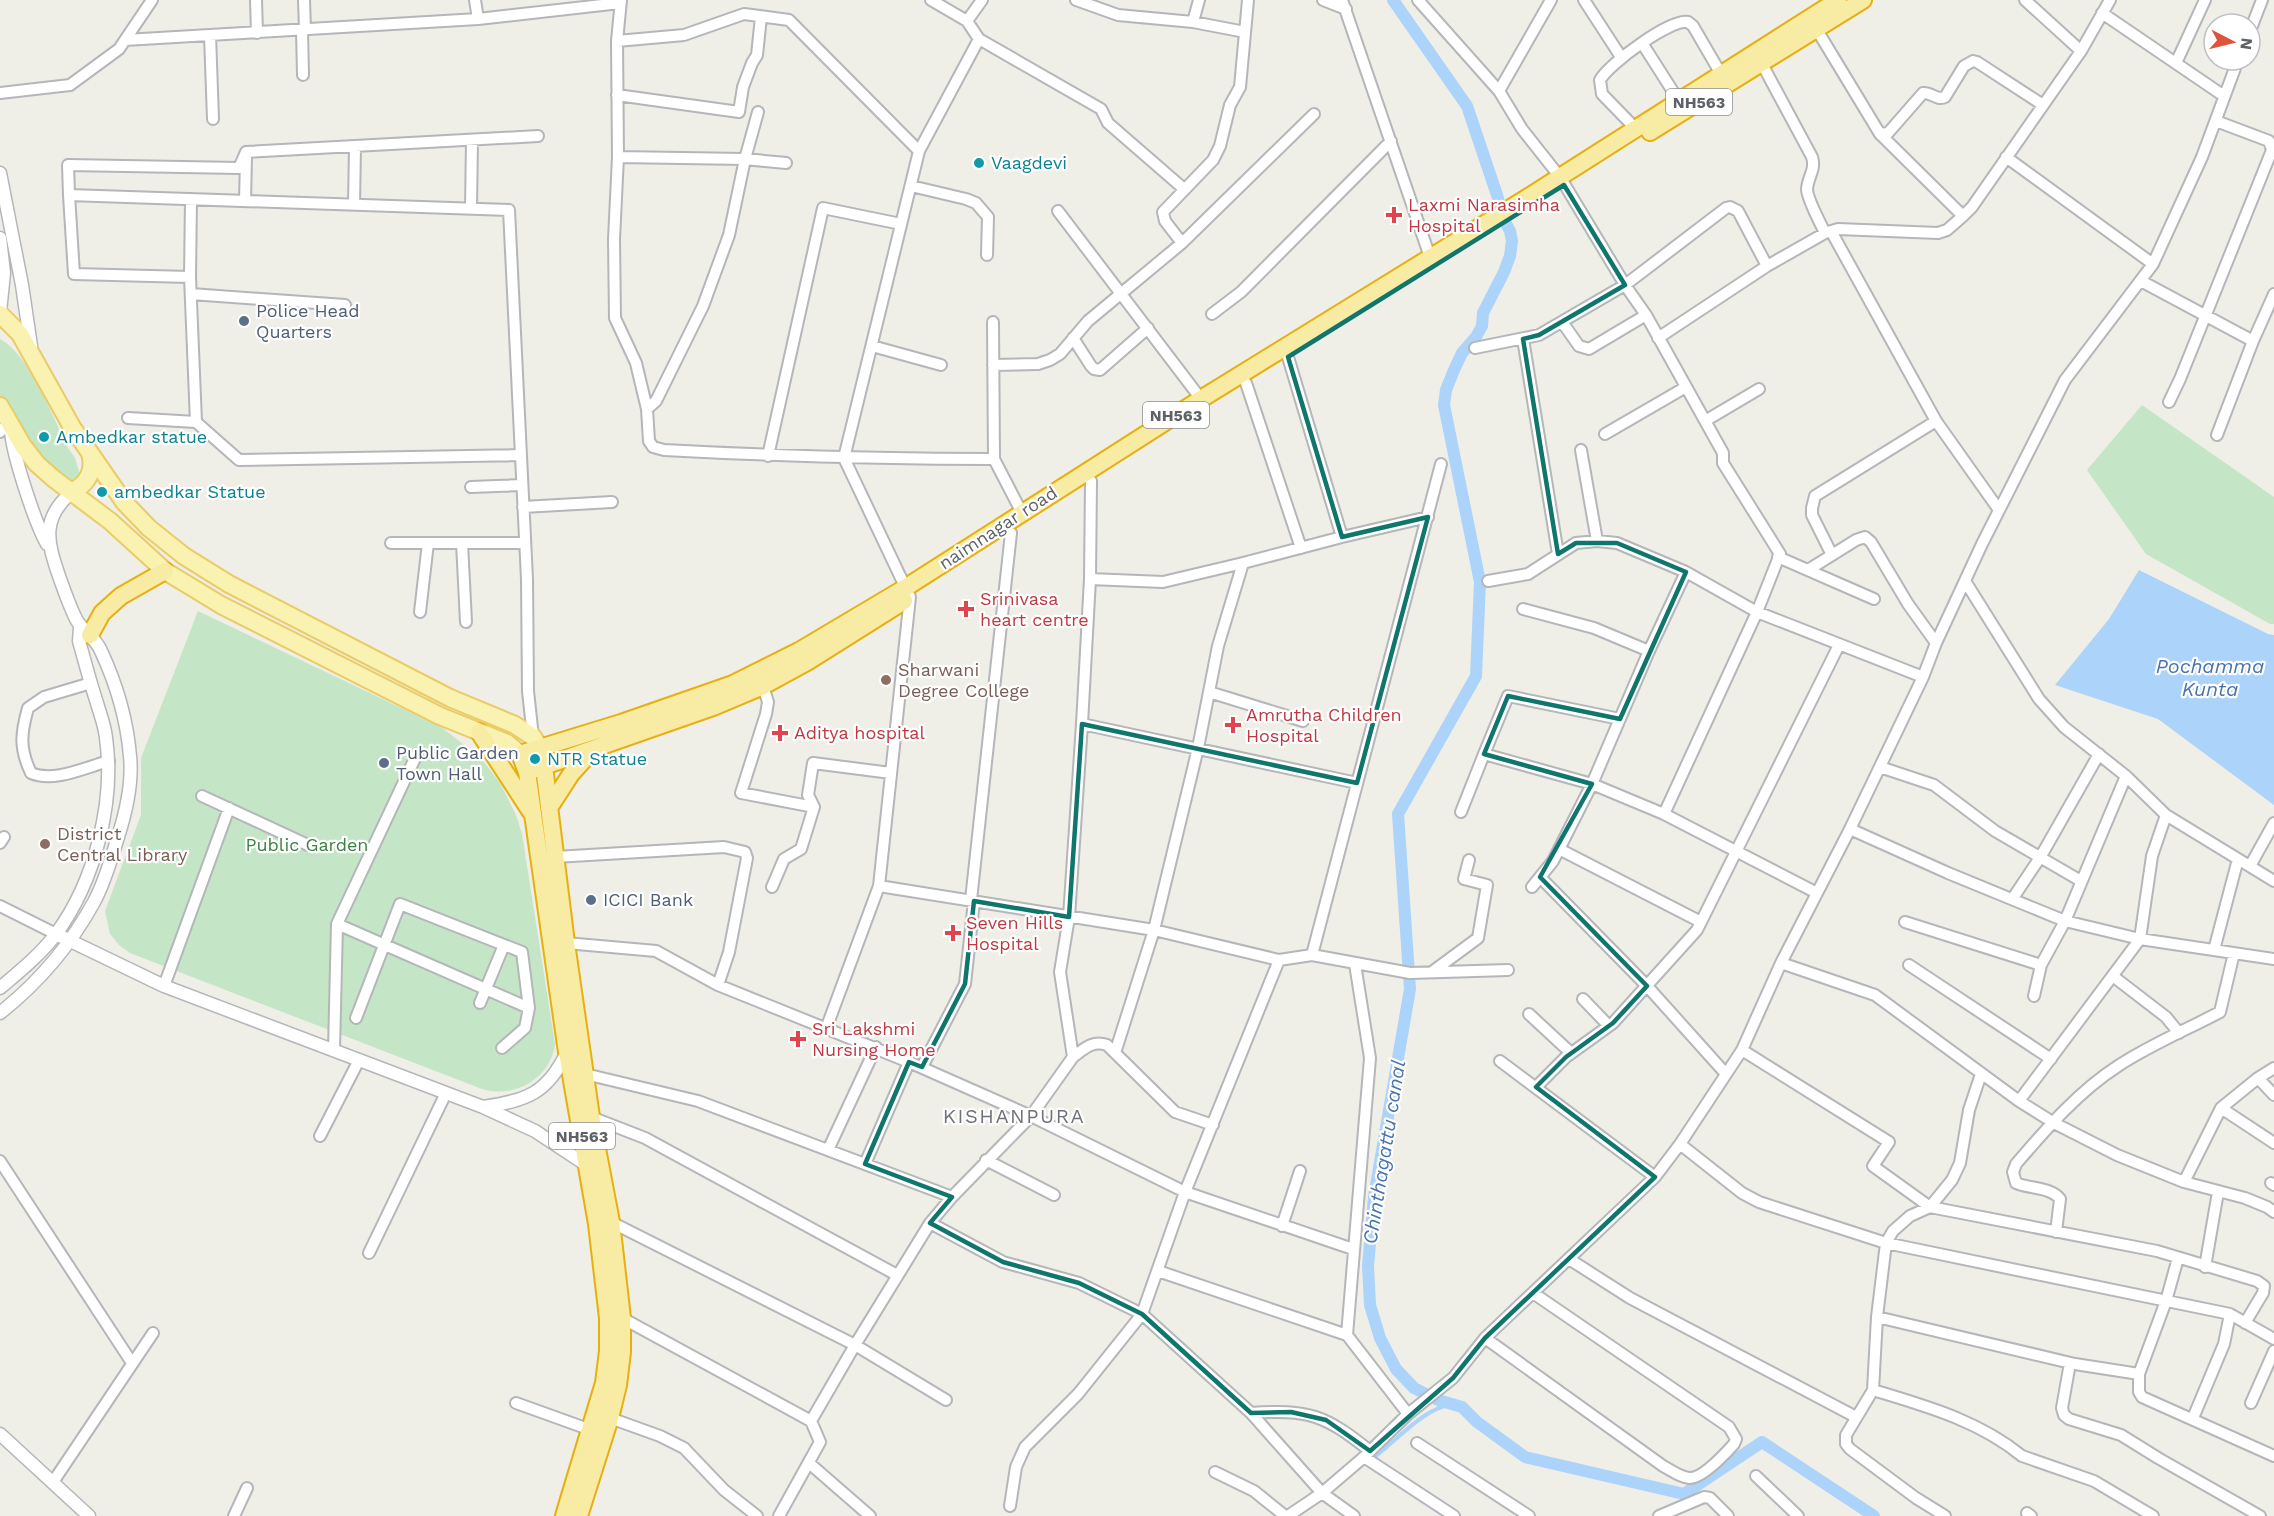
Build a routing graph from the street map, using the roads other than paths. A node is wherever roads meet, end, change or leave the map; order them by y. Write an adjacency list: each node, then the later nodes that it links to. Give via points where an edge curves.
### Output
1 (152, 0): 32 (street)
2 (256, 0): 29 (street)
3 (304, 0): 26 (street)
4 (475, 0): 23 (street)
5 (931, 0): 24 (street)
6 (982, 0): 24 (street)
7 (1076, 0): 25 (street, via 1118,15)
8 (1198, 0): 25 (street)
9 (1248, 0): 28 (street)
10 (1323, 0): 20 (street)
11 (1418, 0): 42 (street)
12 (1551, 0): 42 (street)
13 (1584, 0): 36 (street)
14 (1838, 0): 40 (highway, NH563)
15 (2025, 0): 35 (street)
16 (2110, 0): 21 (street)
17 (2205, 0): 37 (street)
18 (621, 2): 23 (street); 33 (street)
19 (1856, 2): 27 (highway, NH563)
20 (1344, 4): 56 (street)
21 (2102, 13): 35 (street); 37 (street)
22 (761, 17): 33 (street, via 744,15 684,35); 44 (street, via 757,55 743,87 739,112); 58 (street, via 789,20)
23 (478, 19): 26 (street)
24 (967, 21): 31 (street)
25 (1193, 22): 28 (street)
26 (303, 30): 29 (street); 41 (street)
27 (1817, 30): 38 (highway, NH563); 53 (street)
28 (1245, 32): 68 (street, via 1240,87 1230,105 1220,146)
29 (257, 33): 30 (street)
30 (210, 35): 32 (street); 50 (street)
31 (979, 39): 58 (street); 68 (street, via 1101,109 1108,123)
32 (125, 40): 43 (street, via 119,49 70,84)
33 (617, 41): 44 (street)
34 (1642, 43): 36 (street); 40 (street, via 1676,22 1688,22); 46 (street)
35 (2081, 51): 47 (street)
36 (1621, 57): 52 (street, via 1603,74 1600,90)
37 (2176, 63): 45 (street)
38 (1762, 64): 66 (highway, NH563); 77 (street, via 1812,157 1814,169 1808,194)
39 (2233, 72): 45 (street)
40 (1721, 74): 46 (highway, NH563)
41 (303, 75)
42 (1499, 92): 66 (street)
43 (0, 93)
44 (617, 95): 60 (street)
45 (2224, 96): 51 (street)
46 (1679, 101): 52 (highway, NH563)
47 (2043, 105): 53 (street, via 1973,61 1964,66 1945,97 1923,93 1888,133); 61 (street)
48 (758, 112): 63 (street)
49 (1314, 114): 79 (street)
50 (213, 119)
51 (2216, 121): 62 (street, via 2269,141); 83 (street)
52 (1635, 128): 66 (highway, NH563)
53 (1880, 134): 75 (street)
54 (538, 136): 55 (street)
55 (472, 141): 57 (street); 73 (street)
56 (1391, 141): 82 (street); 93 (street, via 1241,292)
57 (355, 147): 59 (street); 72 (street)
58 (919, 151): 67 (street)
59 (246, 152): 69 (street, via 239,168 68,165); 71 (street)
60 (618, 157): 63 (street); 115 (street, via 615,318 636,363)
61 (2006, 157): 75 (street); 83 (street)
62 (2272, 158): 95 (street)
63 (745, 159): 64 (street); 115 (street, via 729,235 703,306 656,401)
64 (786, 163)
65 (0, 173): 105 (street)
66 (1562, 181): 80 (highway, NH563); 87 (street)
67 (911, 186): 76 (street); 81 (street, via 976,203 988,217)
68 (1184, 189): 79 (street, via 1163,212)
69 (69, 195): 70 (street); 85 (street, via 75,274)
70 (191, 199): 71 (street); 85 (street)
71 (245, 201): 72 (street)
72 (354, 204): 73 (street)
73 (471, 208): 125 (street, via 509,210)
74 (1058, 211): 88 (street)
75 (1963, 216): 77 (street, via 1938,233 1847,229)
76 (902, 224): 103 (street); 126 (street, via 823,208)
77 (1828, 232): 84 (street); 118 (street)
78 (0, 238): 92 (street, via 4,273)
79 (1182, 243): 88 (street)
80 (1451, 249): 82 (highway, naimnagar road / NH563); 106 (highway, NH563)
81 (987, 255)
82 (1430, 257): 112 (highway, naimnagar road / NH563)
83 (2152, 264): 86 (street)
84 (1767, 266): 87 (street, via 1738,211 1730,207); 100 (street)
85 (190, 277): 89 (street)
86 (2141, 281): 95 (street); 136 (street, via 2065,380)
87 (1624, 285): 94 (street); 97 (street)
88 (1120, 293): 98 (street); 99 (street)
89 (190, 294): 91 (street); 119 (street)
90 (2274, 294): 102 (street)
91 (345, 304)
92 (0, 313): 105 (main road)
93 (1212, 314)
94 (1646, 315): 97 (street, via 1589,349 1579,346); 100 (street)
95 (2206, 316): 102 (street); 113 (street)
96 (993, 322): 108 (street)
97 (1562, 322): 101 (street)
98 (1148, 328): 99 (street, via 1100,370 1091,366); 112 (street)
99 (1073, 338): 108 (street, via 1050,360)
100 (1658, 338): 110 (street)
101 (1523, 339): 104 (street); 148 (street)
102 (2253, 341): 122 (street)
103 (872, 346): 107 (street); 127 (street)
104 (1475, 348)
105 (32, 352): 123 (main road, via 57,403)
106 (1288, 357): 109 (highway, NH563); 140 (street)
107 (941, 365)
108 (993, 365): 128 (street)
109 (1246, 383): 130 (highway, NH563); 146 (street)
110 (1686, 387): 117 (street); 121 (street)
111 (1759, 389): 117 (street)
112 (1201, 399): 137 (highway, naimnagar road / NH563)
113 (2169, 402)
114 (0, 406): 120 (main road)
115 (647, 409): 126 (street, via 649,441 653,447)
116 (128, 418): 119 (street)
117 (1704, 421): 150 (street, via 1723,453 1723,463)
118 (1936, 421): 136 (street); 149 (street, via 1815,496 1812,515)
119 (196, 422): 125 (street, via 239,460)
120 (7, 427): 133 (main road, via 38,464); 147 (street)
121 (1605, 434)
122 (2217, 435)
123 (89, 450): 133 (main road, via 90,475 83,486); 176 (main road, via 124,502 184,556 239,589 450,698 515,725)
124 (1581, 450): 141 (street)
125 (521, 455): 131 (street)
126 (768, 456): 127 (street)
127 (844, 458): 128 (street); 158 (street)
128 (994, 459): 137 (street)
129 (1441, 464): 138 (street)
130 (1091, 481): 139 (highway, NH563); 155 (street)
131 (522, 485): 132 (street); 135 (street)
132 (471, 487)
133 (72, 492): 147 (street, via 62,501 50,524); 153 (main road)
134 (612, 502): 135 (street)
135 (522, 507): 145 (street)
136 (1999, 510): 157 (street)
137 (1022, 513): 158 (highway, naimnagar road / NH563)
138 (1428, 517): 140 (street); 189 (street)
139 (1011, 533): 158 (highway, NH563); 217 (street)
140 (1342, 537): 146 (street)
141 (1597, 541): 148 (street, via 1576,543); 154 (street, via 1617,543)
142 (391, 543): 143 (street)
143 (429, 543): 144 (street); 161 (street)
144 (462, 543): 145 (street); 163 (street)
145 (525, 543): 176 (street, via 528,691)
146 (1301, 548): 151 (street)
147 (50, 551): 164 (street)
148 (1558, 554): 156 (street, via 1528,574)
149 (1832, 555): 152 (street); 165 (street, via 1862,537 1871,542)
150 (1778, 557): 152 (street); 162 (street)
151 (1243, 563): 155 (street, via 1153,583); 171 (street, via 1218,646)
152 (1808, 570): 159 (street)
153 (165, 571): 164 (highway, via 121,596); 175 (main road, via 221,605)
154 (1686, 572): 162 (street); 167 (street)
155 (1090, 579): 174 (street)
156 (1488, 581)
157 (1965, 581): 165 (street); 182 (street, via 2050,713)
158 (907, 592): 170 (highway, NH563, via 807,662); 176 (highway, naimnagar road / NH563, via 742,680 632,719); 187 (street)
159 (1874, 599)
160 (1523, 609): 167 (street, via 1594,628)
161 (420, 612)
162 (1757, 612): 166 (street); 196 (street)
163 (466, 622)
164 (85, 631): 169 (street, via 79,641); 227 (street, via 100,648 122,708 130,782 108,869 95,901)
165 (1936, 643): 168 (street)
166 (1839, 645): 168 (street); 203 (street)
167 (1649, 651): 172 (street)
168 (1923, 677): 185 (street)
169 (91, 683): 183 (street); 183 (street, via 44,698 28,708 21,733 24,759 31,773 40,777)
170 (763, 686): 178 (highway, NH563); 192 (street, via 768,702 766,714 741,793)
171 (1209, 692): 173 (street); 177 (street)
172 (1620, 719): 181 (street, via 1508,696); 190 (street)
173 (1303, 721)
174 (1082, 724): 177 (street); 219 (street)
175 (479, 732): 180 (main road, via 507,743); 197 (highway)
176 (537, 742): 180 (highway, naimnagar road / NH563); 184 (highway)
177 (1198, 748): 189 (street); 224 (street)
178 (592, 751): 184 (highway, NH563); 194 (highway)
179 (417, 754): 223 (street)
180 (520, 754): 186 (highway, NH563)
181 (1484, 754): 190 (street); 195 (street)
182 (2099, 754): 188 (street); 204 (street)
183 (109, 761): 225 (street, via 106,810 91,865)
184 (546, 767): 186 (highway, NH563); 194 (highway, NH563)
185 (1880, 767): 200 (street); 204 (street, via 1934,785 1995,831)
186 (527, 772): 197 (highway, NH563)
187 (891, 773): 192 (street, via 813,763 808,795); 212 (street)
188 (2126, 776): 198 (street); 210 (street)
189 (1357, 783): 233 (street)
190 (1592, 784): 196 (street); 202 (street)
191 (202, 796): 193 (street)
192 (814, 807): 213 (street, via 801,849 784,859)
193 (230, 808): 201 (street); 244 (street)
194 (549, 808): 205 (highway, NH563)
195 (1461, 812)
196 (1664, 814): 203 (street)
197 (533, 815): 262 (highway, NH563)
198 (2166, 815): 206 (street); 226 (street, via 2152,856)
199 (2274, 823): 208 (street)
200 (1850, 829): 215 (street); 216 (street)
201 (310, 846)
202 (1559, 849): 209 (street); 221 (street)
203 (1736, 851): 215 (street); 221 (street)
204 (2041, 856): 210 (street); 216 (street)
205 (555, 857): 228 (highway, NH563); 243 (street, via 724,847 745,852 729,952)
206 (2238, 859): 208 (street); 231 (street)
207 (1469, 860): 241 (street, via 1464,879 1486,885 1478,938)
208 (2250, 866): 211 (street)
209 (1540, 877): 214 (street); 245 (street)
210 (2081, 881): 220 (street)
211 (2274, 881)
212 (879, 886): 217 (street); 256 (street)
213 (772, 887)
214 (1532, 887)
215 (1817, 893): 236 (street)
216 (2013, 898): 220 (street)
217 (972, 901): 219 (street); 270 (street, via 965,984)
218 (0, 906): 225 (street)
219 (1069, 916): 224 (street); 265 (street, via 1060,972)
220 (2065, 921): 226 (street); 238 (street)
221 (1701, 922): 245 (street)
222 (1905, 922): 238 (street)
223 (337, 924): 229 (street); 260 (street)
224 (1154, 930): 235 (street); 263 (street)
225 (56, 934): 227 (street); 246 (street, via 35,959)
226 (2140, 939): 231 (street); 242 (street)
227 (70, 941): 244 (street); 252 (street)
228 (566, 943): 243 (street, via 656,951); 272 (highway, NH563)
229 (384, 945): 230 (street, via 400,904); 247 (street); 254 (street)
230 (504, 945): 247 (street); 251 (street, via 522,952)
231 (2214, 950): 232 (street)
232 (2234, 953): 234 (street); 257 (street, via 2220,1012)
233 (1311, 956): 235 (street); 237 (street)
234 (2274, 959)
235 (1279, 960): 285 (street)
236 (1780, 963): 261 (street); 274 (street, via 1875,995)
237 (1355, 964): 241 (street); 308 (street, via 1370,1058)
238 (2041, 964): 248 (street)
239 (1909, 965): 266 (street)
240 (1508, 970): 241 (street)
241 (1432, 973)
242 (2114, 977): 257 (street, via 2166,1017); 266 (street)
243 (718, 985): 256 (street)
244 (164, 986): 260 (street)
245 (1647, 986): 255 (street); 273 (street)
246 (0, 988)
247 (486, 989): 250 (street); 251 (street)
248 (2034, 996)
249 (1582, 999): 255 (street)
250 (480, 1003)
251 (530, 1008): 259 (street, via 525,1028)
252 (0, 1013)
253 (1529, 1014): 264 (street)
254 (357, 1018)
255 (1609, 1026): 264 (street)
256 (826, 1029): 258 (street)
257 (2179, 1033): 284 (street, via 2118,1065)
258 (876, 1047): 269 (street); 289 (street)
259 (502, 1048)
260 (334, 1050): 267 (street)
261 (1742, 1050): 273 (street); 301 (street, via 1889,1142 1873,1166)
262 (567, 1052): 280 (street, via 545,1086 516,1102); 293 (highway, NH563)
263 (1115, 1053): 265 (street, via 1096,1042); 285 (street, via 1175,1112)
264 (1571, 1053): 276 (street)
265 (1072, 1057): 282 (street)
266 (2051, 1059): 279 (street)
267 (358, 1060): 277 (street); 286 (street)
268 (1500, 1061): 276 (street)
269 (909, 1062): 270 (street); 292 (street)
270 (922, 1067): 282 (street)
271 (2274, 1068): 275 (street)
272 (585, 1074): 283 (highway, NH563); 289 (street, via 698,1101)
273 (1726, 1074): 288 (street)
274 (1982, 1074): 279 (street); 301 (street, via 1969,1110 1960,1162 1952,1180)
275 (2258, 1078): 278 (street); 281 (street)
276 (1536, 1087): 295 (street)
277 (446, 1093): 280 (street); 309 (street)
278 (2274, 1095)
279 (2019, 1101): 284 (street)
280 (483, 1107): 293 (street, via 535,1131)
281 (2221, 1108): 287 (street); 296 (street)
282 (1031, 1116): 290 (street); 297 (street)
283 (591, 1117): 303 (highway, NH563); 314 (street, via 645,1138)
284 (2054, 1123): 296 (street, via 2117,1155); 306 (street, via 2013,1172 2016,1183 2053,1192 2060,1199)
285 (1212, 1125): 297 (street)
286 (320, 1136)
287 (2274, 1143)
288 (1680, 1144): 295 (street); 307 (street, via 1759,1202)
289 (828, 1150): 292 (street)
290 (986, 1160): 299 (street); 300 (street)
291 (0, 1161): 328 (street)
292 (865, 1164): 300 (street)
293 (588, 1166): 341 (highway, NH563, via 608,1318 604,1383)
294 (1300, 1171): 305 (street)
295 (1655, 1177): 311 (street)
296 (2184, 1182): 298 (street)
297 (1185, 1192): 305 (street); 313 (street)
298 (2218, 1192): 302 (street, via 2245,1197); 312 (street)
299 (1054, 1195)
300 (952, 1197): 304 (street)
301 (1930, 1208): 306 (street); 307 (street, via 1910,1216)
302 (2274, 1212)
303 (610, 1222): 320 (highway, NH563); 326 (street)
304 (930, 1223): 314 (street); 317 (street, via 1003,1263 1079,1283)
305 (1281, 1226): 308 (street)
306 (2056, 1232): 310 (street)
307 (1886, 1243): 316 (street); 319 (street)
308 (1353, 1250): 323 (street)
309 (369, 1253)
310 (2178, 1258): 312 (street); 316 (street)
311 (1569, 1259): 315 (street); 337 (street, via 1630,1298)
312 (2205, 1267): 321 (street, via 2264,1286)
313 (1158, 1271): 317 (street); 323 (street)
314 (897, 1275): 326 (street)
315 (1533, 1293): 324 (street); 324 (street, via 1729,1427 1736,1439 1734,1444 1699,1477 1680,1475)
316 (2166, 1301): 318 (street); 330 (street)
317 (1142, 1314): 336 (street); 352 (street, via 1078,1394 1025,1447 1016,1467)
318 (2229, 1314): 321 (street); 339 (street, via 2224,1344)
319 (1877, 1317): 329 (street); 331 (street)
320 (622, 1318): 338 (highway, NH563, via 622,1352); 340 (street)
321 (2245, 1323): 325 (street)
322 (153, 1334): 328 (street)
323 (1347, 1335): 335 (street)
324 (1485, 1338): 335 (street, via 1453,1378)
325 (2274, 1339)
326 (855, 1345): 332 (street); 340 (street)
327 (2274, 1351): 334 (street)
328 (132, 1363): 349 (street)
329 (2070, 1363): 330 (street); 369 (street, via 2062,1408 2068,1419 2121,1435)
330 (2139, 1374): 339 (street, via 2142,1397)
331 (1873, 1390): 337 (street); 368 (street, via 1957,1417 2022,1456 2094,1481)
332 (946, 1400)
333 (516, 1403): 341 (street)
334 (2252, 1403)
335 (1412, 1412): 344 (street)
336 (1251, 1413): 344 (street, via 1291,1412 1326,1420 1343,1430); 351 (street)
337 (1856, 1417): 367 (street, via 1846,1435 1850,1449)
338 (610, 1418): 356 (highway, NH563); 357 (street, via 684,1448 724,1490)
339 (2193, 1418): 345 (street)
340 (811, 1421): 346 (street, via 820,1442)
341 (591, 1430): 355 (highway, NH563)
342 (0, 1434): 349 (street)
343 (1417, 1443): 363 (street)
344 (1367, 1454): 351 (street); 362 (street)
345 (2274, 1456)
346 (809, 1463): 358 (street); 359 (street)
347 (1215, 1472): 360 (street, via 1254,1491)
348 (1756, 1476): 366 (street)
349 (52, 1482): 353 (street)
350 (247, 1488): 354 (street)
351 (1322, 1493): 360 (street); 361 (street)
352 (1010, 1506)
353 (89, 1516)
354 (234, 1516)
355 (564, 1516)
356 (579, 1516)
357 (757, 1516)
358 (779, 1516)
359 (870, 1516)
360 (1287, 1516)
361 (1354, 1516)
362 (1454, 1516)
363 (1528, 1516)
364 (1662, 1516): 365 (street, via 1704,1497)
365 (1728, 1516)
366 (1798, 1516)
367 (1945, 1516)
368 (2153, 1516)
369 (2260, 1516)

